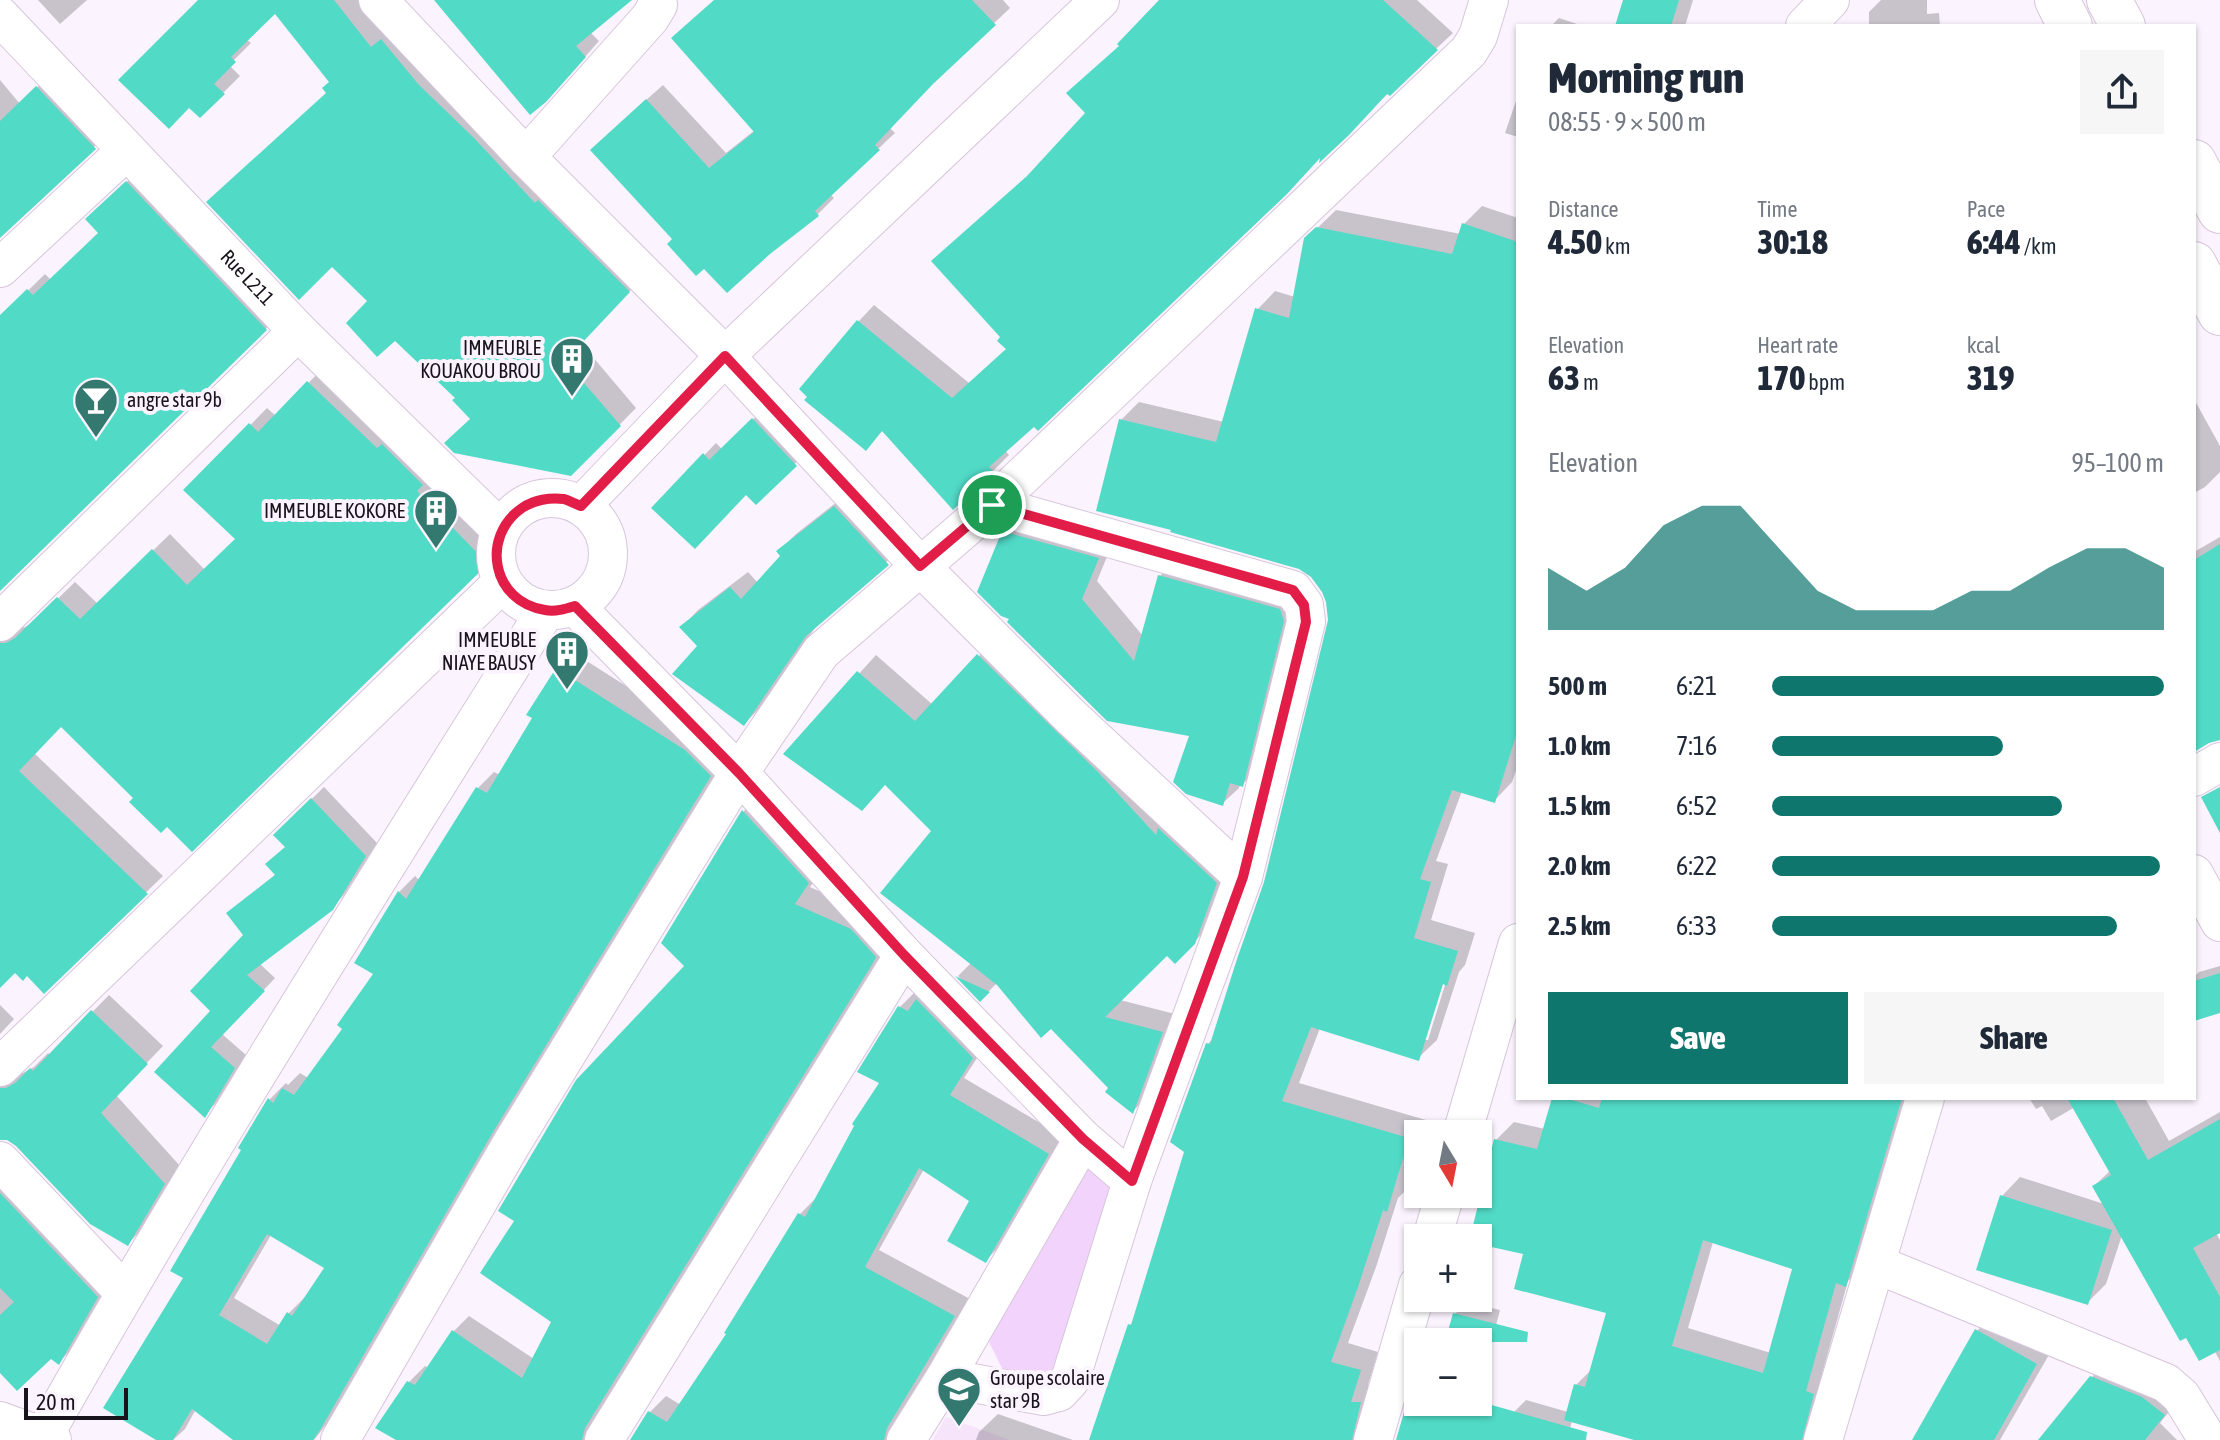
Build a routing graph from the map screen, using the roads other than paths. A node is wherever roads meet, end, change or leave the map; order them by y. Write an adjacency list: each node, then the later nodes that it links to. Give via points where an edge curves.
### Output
1 (378, 0): 13 (street)
2 (657, 0): 13 (street, via 650,18)
3 (1100, 0): 18 (street)
4 (1489, 0): 19 (street, via 1469,51)
5 (1830, 0): 9 (street)
6 (2057, 0): 10 (main road)
7 (2109, 0): 11 (main road)
8 (0, 16): 12 (street, Rue L211)
9 (1807, 24)
10 (2069, 24)
11 (2122, 24)
12 (126, 151): 14 (street); 17 (street, Rue L211)
13 (526, 157): 18 (street)
14 (0, 268)
15 (2196, 268): 16 (main road)
16 (2220, 313)
17 (298, 331): 21 (street, Rue L211); 25 (street)
18 (725, 356): 20 (street); 22 (street)
19 (992, 505): 22 (street); 29 (street, via 1293,590 1304,605 1306,622)
20 (581, 506): 21 (street, via 564,499 536,501 512,515); 24 (street, via 607,538 609,557 592,594)
21 (501, 530): 23 (street, via 496,547)
22 (920, 566): 27 (street, via 821,652); 29 (street)
23 (503, 582): 24 (street, via 528,605); 34 (street)
24 (560, 608): 27 (street); 41 (street, via 327,961)
25 (0, 622)
26 (2220, 762): 28 (street)
27 (739, 773): 33 (street); 46 (street, via 520,1130)
28 (2196, 776)
29 (1243, 877): 39 (street)
30 (2196, 878): 31 (street)
31 (2220, 922)
32 (1516, 950): 36 (street)
33 (904, 955): 37 (street); 47 (street)
34 (0, 1067)
35 (1924, 1100): 40 (street)
36 (1466, 1120)
37 (1083, 1139): 39 (street); 43 (street)
38 (0, 1161): 41 (street)
39 (1132, 1181): 43 (street, via 1070,1380 1059,1392 1044,1396)
40 (1876, 1264): 50 (street); 51 (street, via 2166,1383 2181,1396)
41 (124, 1292): 45 (street)
42 (1410, 1312): 49 (street)
43 (945, 1378): 48 (street)
44 (0, 1421): 45 (street)
45 (47, 1438)
46 (340, 1440)
47 (604, 1440)
48 (906, 1440)
49 (1373, 1440)
50 (1823, 1440)
51 (2208, 1440)

